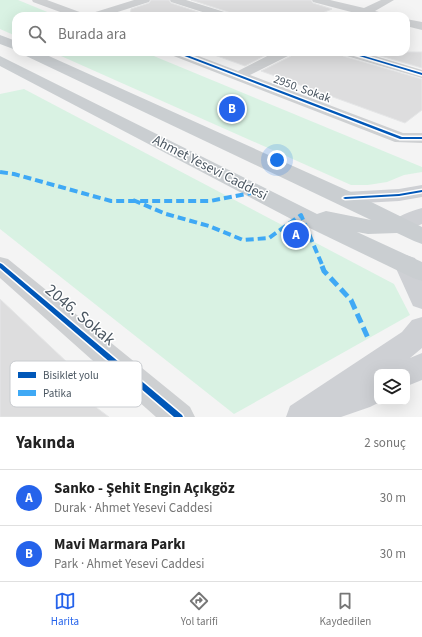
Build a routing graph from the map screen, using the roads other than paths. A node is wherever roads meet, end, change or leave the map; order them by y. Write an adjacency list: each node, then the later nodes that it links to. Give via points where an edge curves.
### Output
1 (37, 0): 7 (street)
2 (145, 0): 8 (street)
3 (175, 0): 9 (street)
4 (317, 0): 10 (street)
5 (370, 0): 10 (street)
6 (389, 0): 10 (street)
7 (70, 12)
8 (106, 12)
9 (214, 12)
10 (357, 12)
11 (410, 23): 12 (street)
12 (422, 26)
13 (0, 38): 14 (main road)
14 (12, 44)
15 (38, 56): 24 (main road, Ahmet Yesevi Caddesi)
16 (187, 56): 20 (street, 2950. Sokak, via 219,68)
17 (272, 56): 20 (street)
18 (361, 56): 21 (street)
19 (0, 60): 25 (main road, Ahmet Yesevi Caddesi)
20 (235, 68): 22 (street, 2950. Sokak, via 401,138)
21 (422, 74)
22 (422, 138)
23 (422, 191): 24 (main road)
24 (345, 198): 27 (main road, Ahmet Yesevi Caddesi)
25 (301, 215): 27 (main road, via 368,227); 30 (main road, Ahmet Yesevi Caddesi)
26 (422, 215): 27 (main road)
27 (400, 226): 28 (main road, Ahmet Yesevi Caddesi)
28 (422, 236)
29 (0, 265): 33 (street, 2046. Sokak)
30 (414, 268): 31 (main road)
31 (422, 299)
32 (422, 328): 38 (main road, via 412,340)
33 (113, 361)
34 (422, 366): 35 (main road)
35 (410, 372)
36 (142, 386): 39 (street, 2046. Sokak)
37 (374, 390): 38 (main road)
38 (309, 413)
39 (179, 417)

